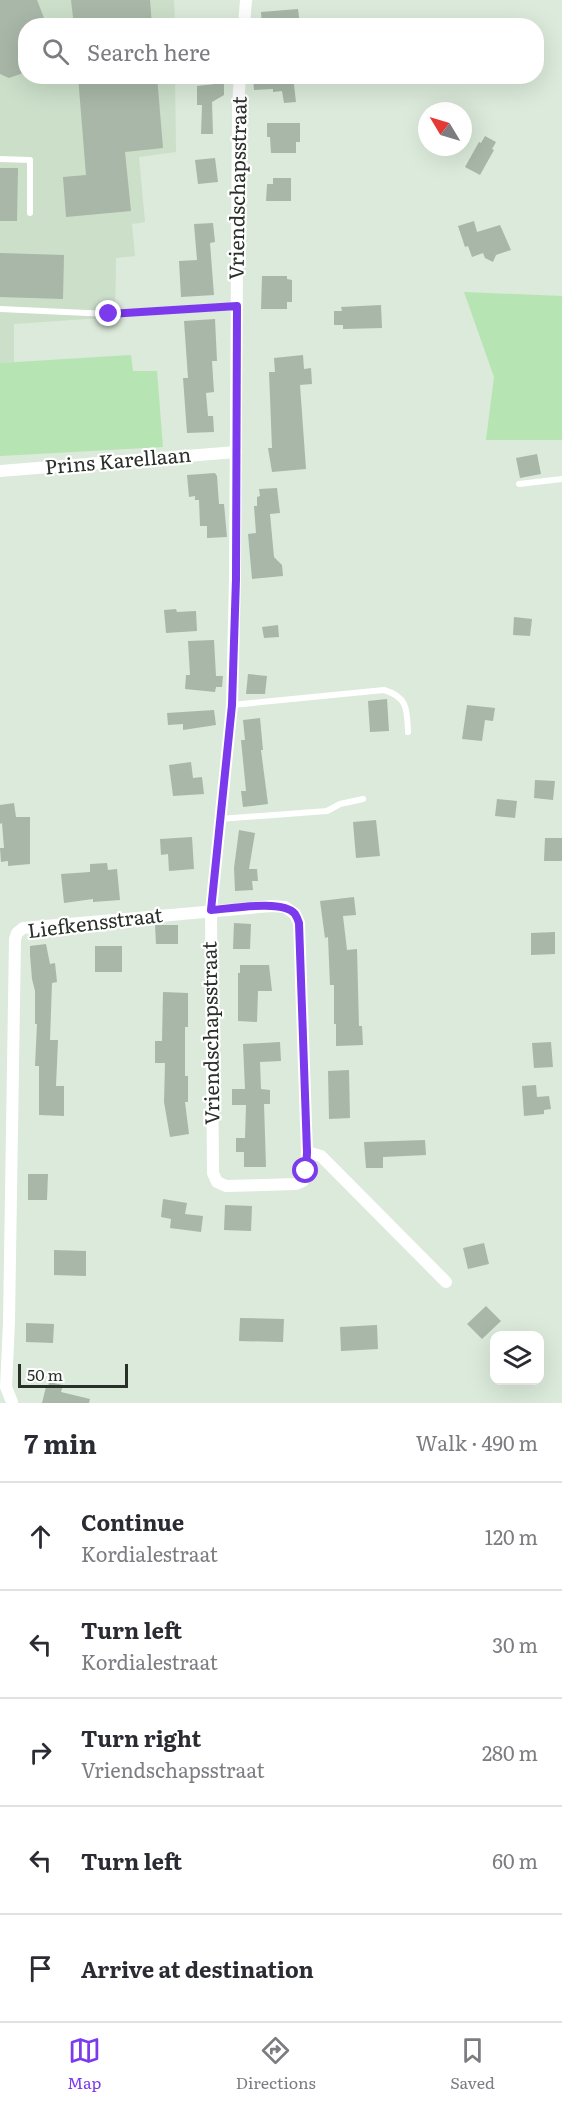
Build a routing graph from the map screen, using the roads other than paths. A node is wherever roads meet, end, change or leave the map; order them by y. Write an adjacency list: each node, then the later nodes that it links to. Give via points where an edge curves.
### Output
1 (246, 0): 2 (street)
2 (245, 18)
3 (239, 84): 6 (street, Vriendschapsstraat)
4 (0, 159): 5 (lane, via 30,160)
5 (30, 213)
6 (237, 306): 7 (lane, via 109,314); 8 (street, Vriendschapsstraat)
7 (0, 309)
8 (236, 452): 9 (street, Prins Karellaan); 12 (street, Vriendschapsstraat)
9 (0, 471)
10 (562, 479): 11 (lane)
11 (519, 484)
12 (232, 705): 13 (lane, via 384,690 399,697 407,707); 15 (street, Vriendschapsstraat)
13 (408, 732)
14 (363, 800): 15 (lane, via 327,811)
15 (219, 819): 16 (street, Vriendschapsstraat)
16 (211, 910): 17 (street, via 272,906 295,914 299,923); 17 (street, Vriendschapsstraat, via 213,1173 217,1182 226,1186 296,1184 303,1181); 19 (street, Liefkensstraat, via 23,928 17,933 6,1387)
17 (307, 1152): 18 (street, via 321,1156)
18 (446, 1282)
19 (11, 1403)

